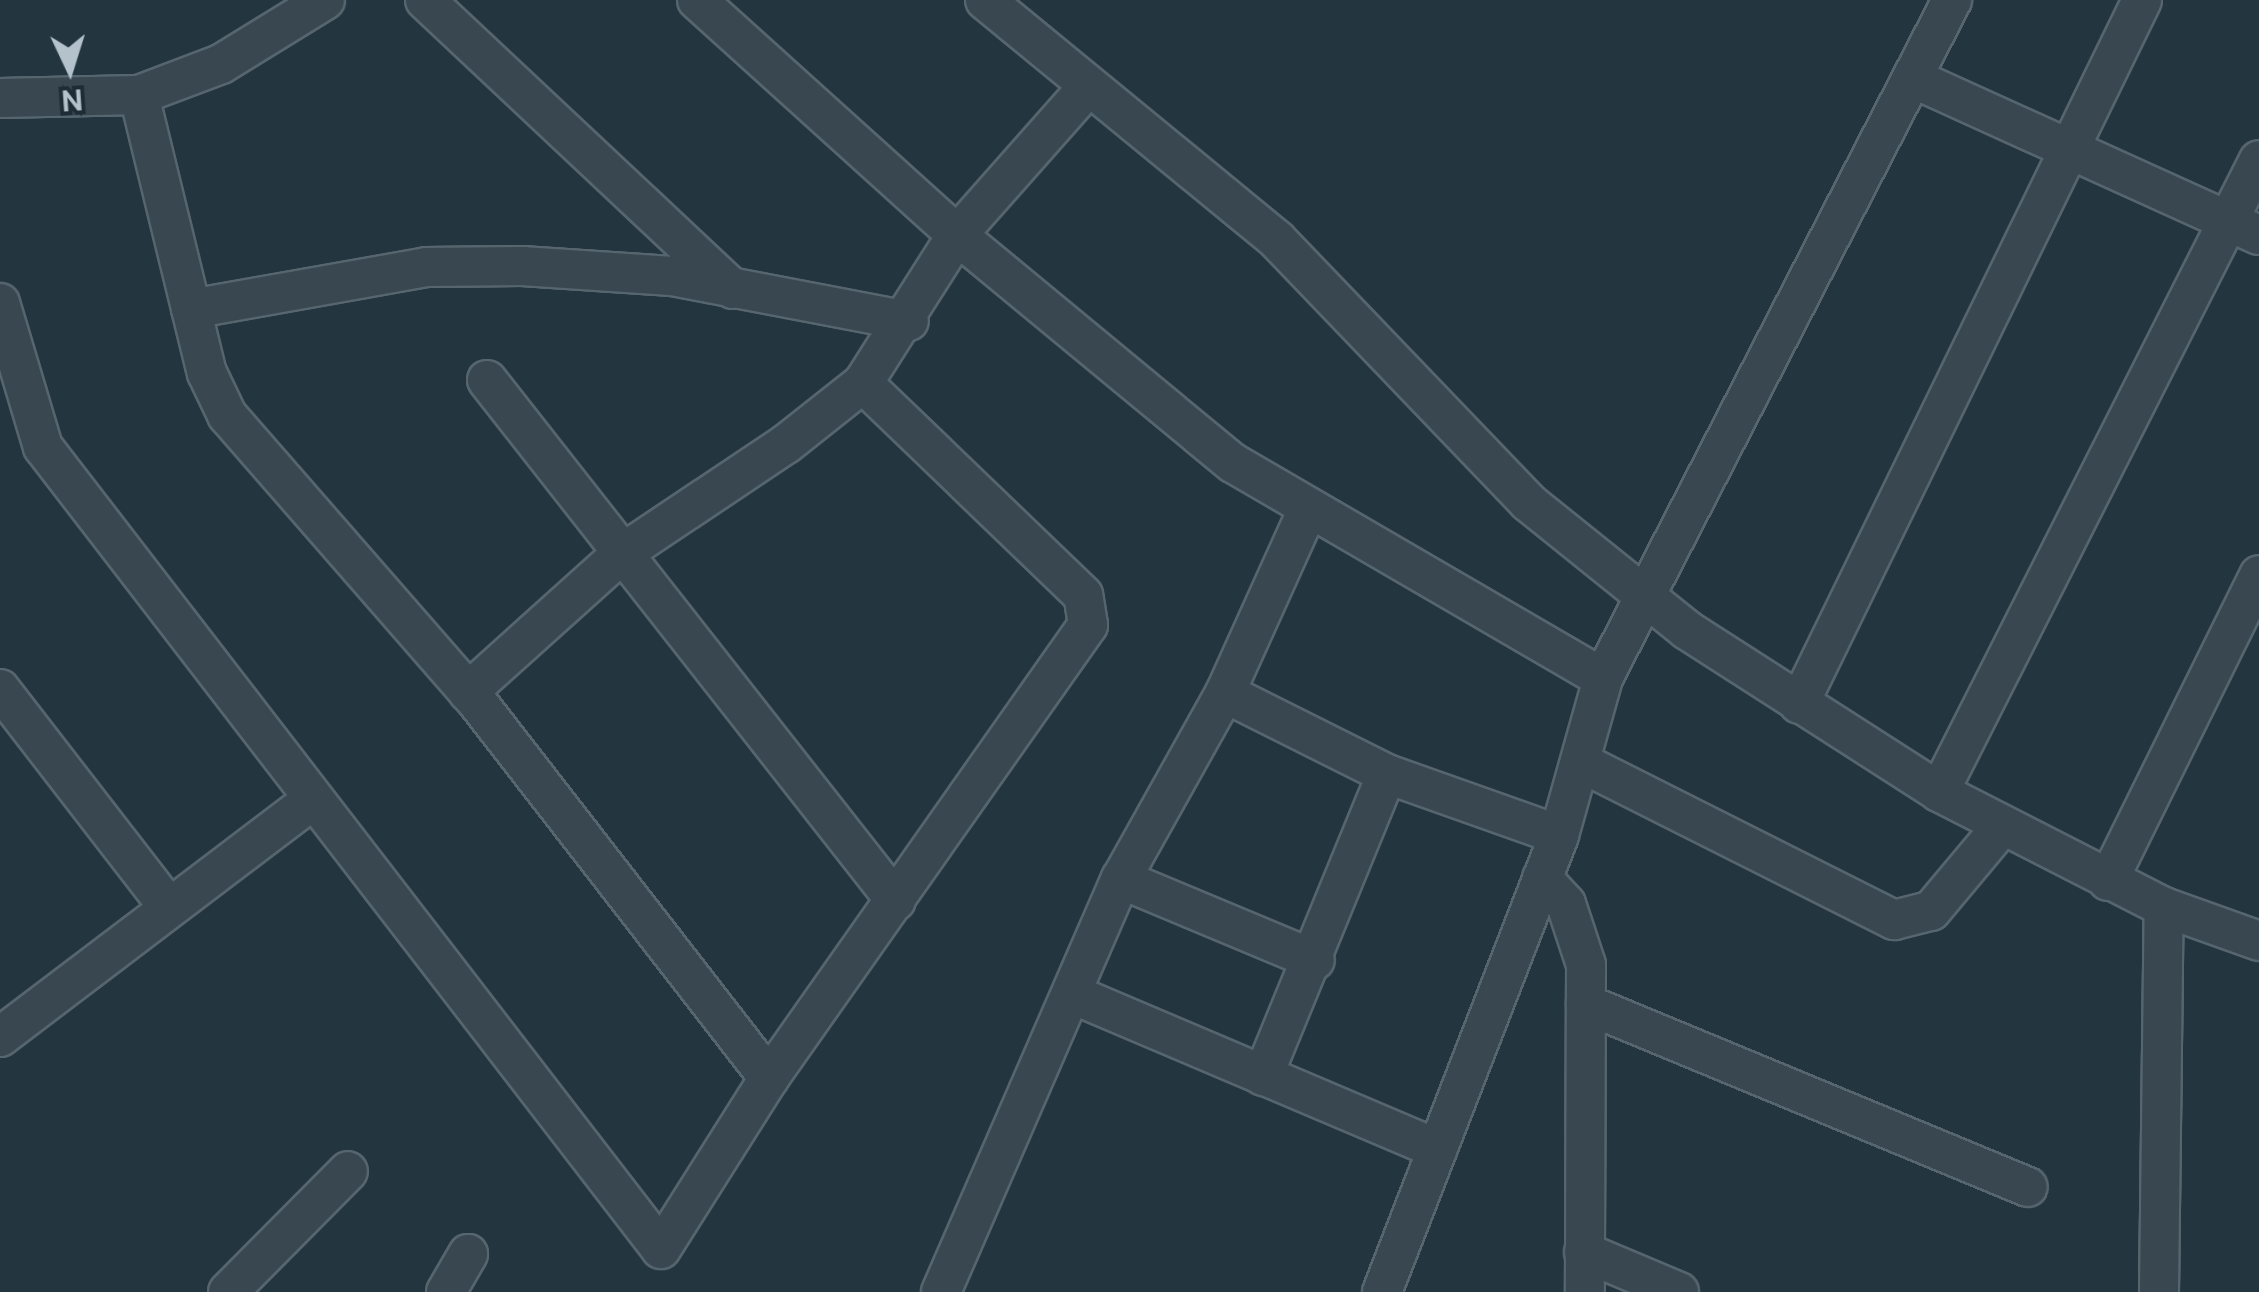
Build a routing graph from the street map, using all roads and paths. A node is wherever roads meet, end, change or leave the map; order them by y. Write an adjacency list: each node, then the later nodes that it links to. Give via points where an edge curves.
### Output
1 (325, 0): 9 (street, via 221,64)
2 (425, 0): 15 (street)
3 (697, 0): 14 (street)
4 (984, 0): 8 (street)
5 (1952, 0): 7 (street)
6 (2142, 0): 11 (street)
7 (1917, 80): 11 (street); 24 (street)
8 (1088, 87): 14 (street); 24 (street, via 1278,240 1528,502)
9 (139, 95): 10 (street); 17 (street)
10 (0, 98)
11 (2066, 147): 13 (street); 29 (street)
12 (2259, 160): 13 (street)
13 (2244, 228): 32 (street)
14 (957, 235): 18 (street); 21 (street, via 1233,463)
15 (733, 288): 17 (street, via 590,267 426,266); 18 (street)
16 (0, 302): 33 (street, via 43,446)
17 (190, 309): 27 (street, via 227,414)
18 (909, 321): 20 (street)
19 (487, 380): 22 (street)
20 (863, 383): 22 (street, via 786,444); 39 (street, via 1090,608 1088,625)
21 (1308, 511): 25 (street); 28 (street)
22 (620, 555): 27 (street); 39 (street)
23 (2259, 574): 38 (street)
24 (1643, 594): 25 (street); 29 (street)
25 (1603, 678): 30 (street)
26 (0, 688): 40 (street)
27 (468, 692): 48 (street)
28 (1224, 692): 31 (street); 37 (street)
29 (1799, 704): 32 (street)
30 (1580, 762): 34 (street, via 1894,920 1931,911); 35 (street)
31 (1388, 774): 35 (street); 43 (street)
32 (1940, 792): 34 (street)
33 (312, 800): 40 (street); 48 (street, via 661,1249)
34 (2003, 825): 38 (street)
35 (1559, 835): 36 (street)
36 (1542, 878): 45 (street, via 1579,931); 49 (street)
37 (1121, 879): 43 (street); 44 (street)
38 (2108, 881): 41 (street)
39 (896, 901): 48 (street)
40 (166, 904): 46 (street)
41 (2164, 907): 42 (street); 60 (street)
42 (2259, 941)
43 (1314, 960): 47 (street)
44 (1072, 994): 47 (street); 56 (street)
45 (1586, 1004): 51 (street); 52 (street)
46 (0, 1037)
47 (1263, 1076): 49 (street)
48 (769, 1078)
49 (1438, 1149): 57 (street)
50 (348, 1171): 54 (street)
51 (2028, 1187)
52 (1584, 1252): 58 (street); 59 (street)
53 (468, 1254): 55 (street)
54 (228, 1292)
55 (446, 1292)
56 (942, 1292)
57 (1382, 1292)
58 (1585, 1292)
59 (1679, 1292)
60 (2159, 1292)

